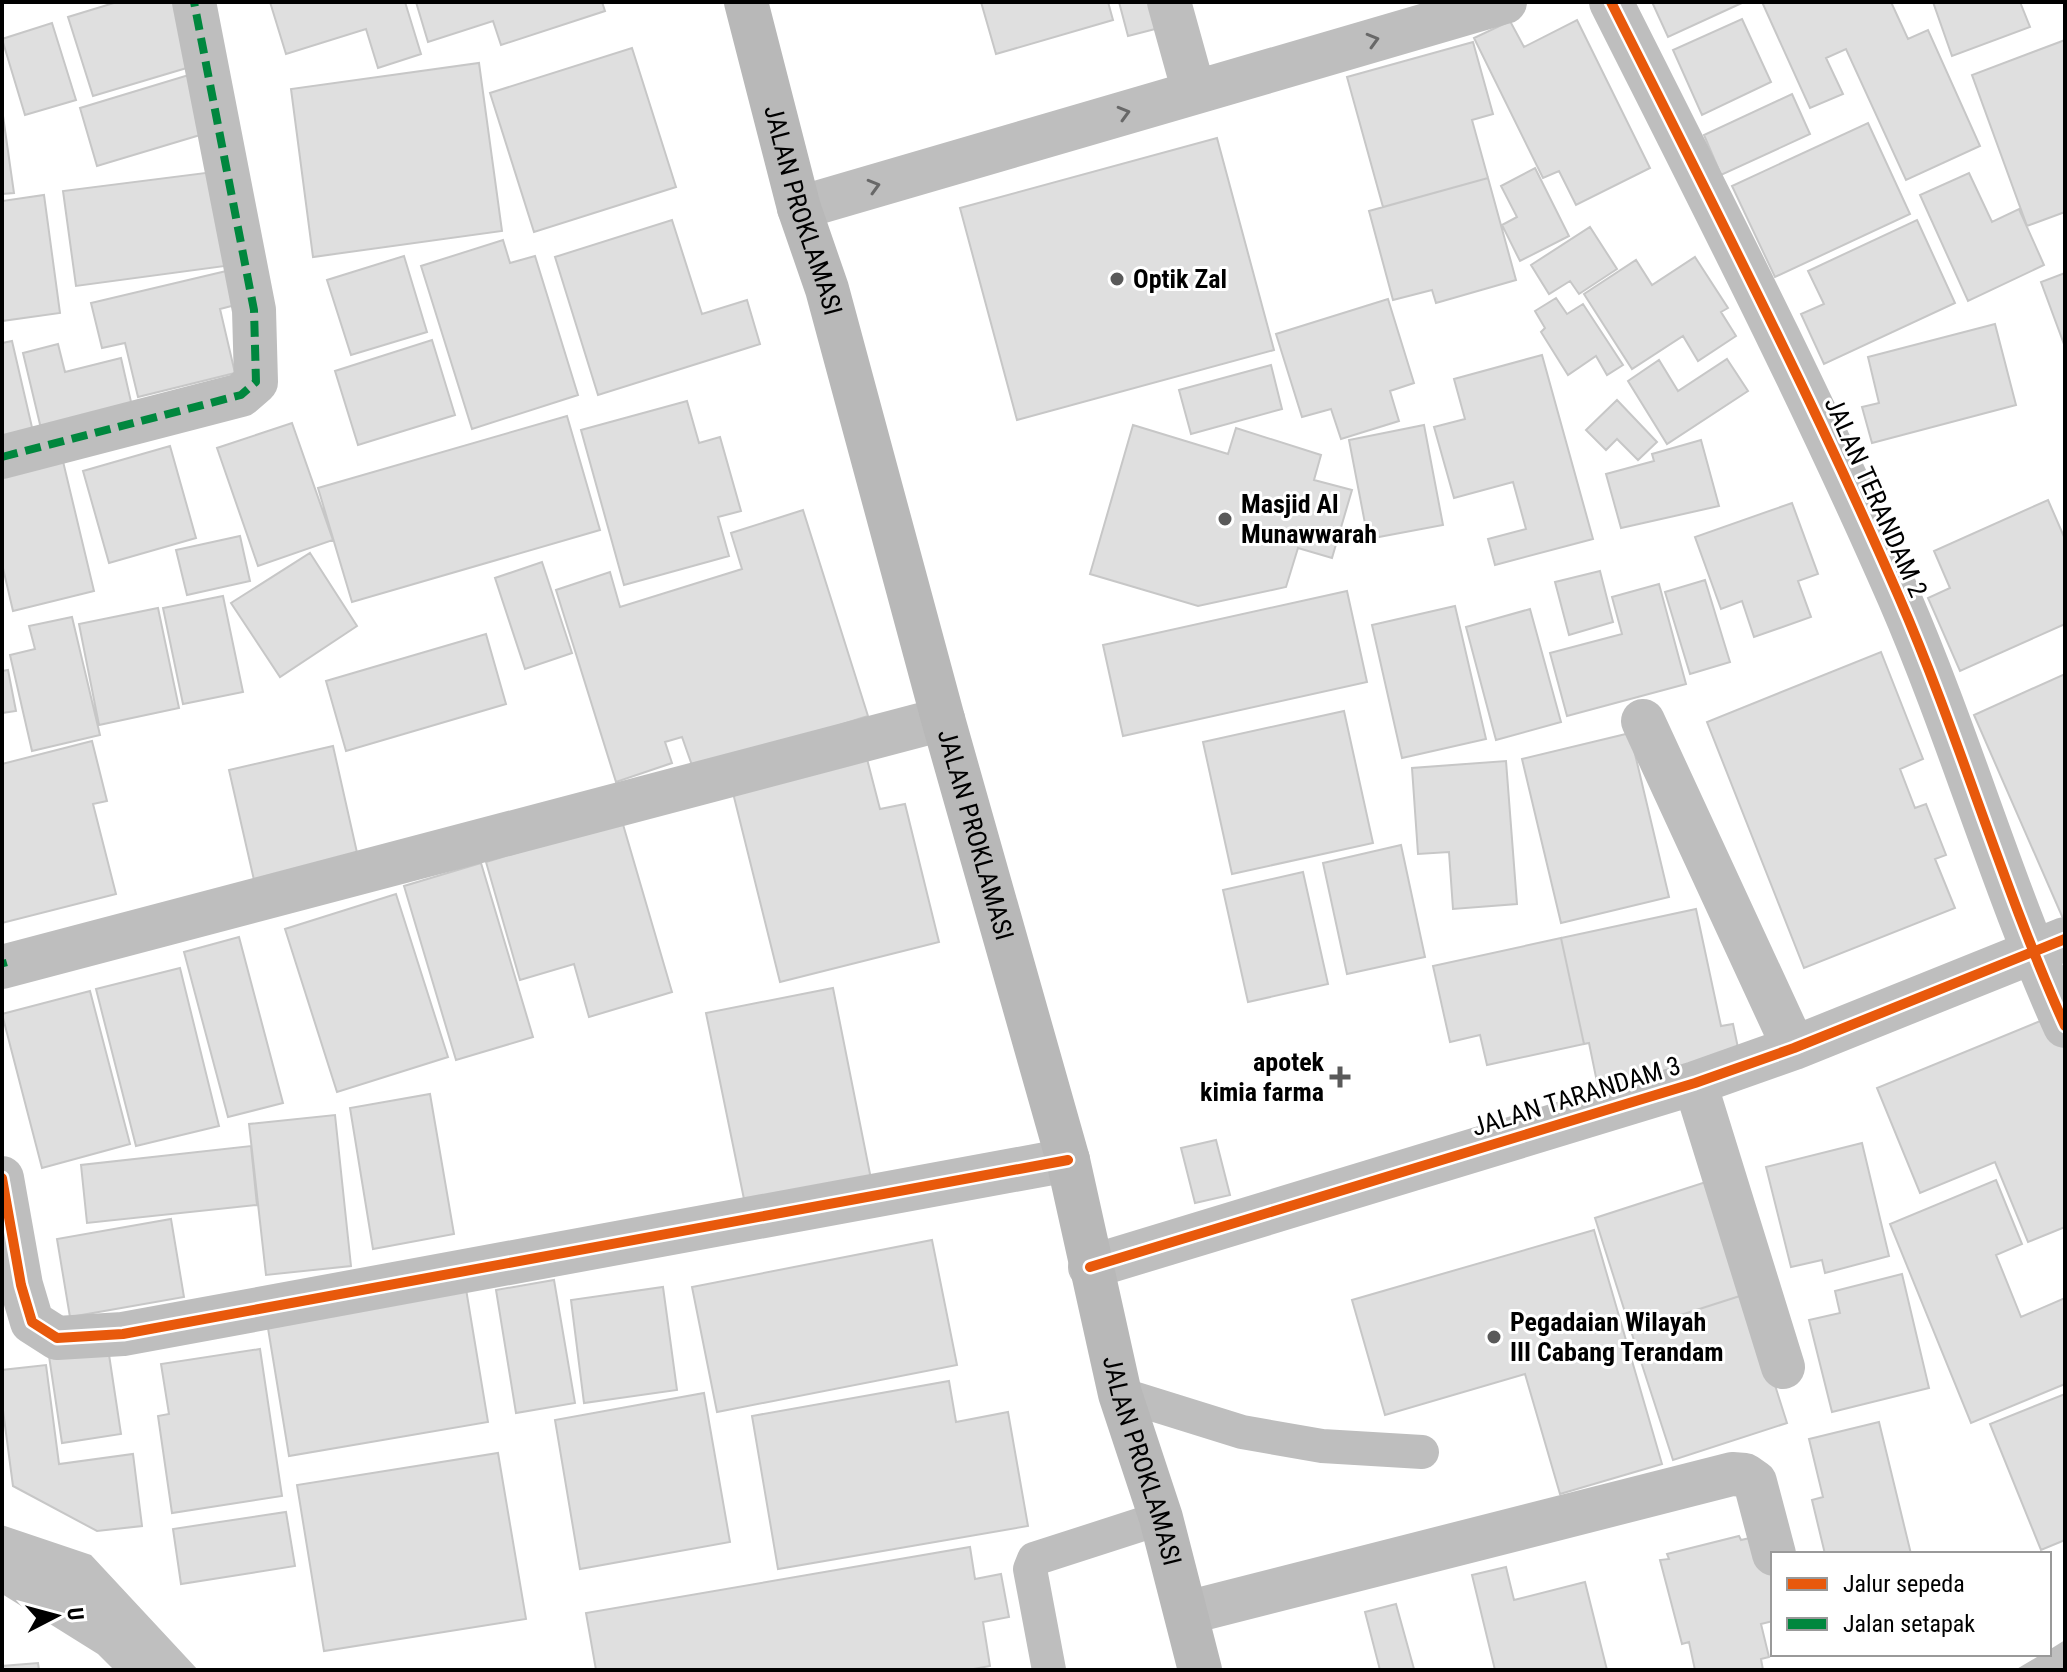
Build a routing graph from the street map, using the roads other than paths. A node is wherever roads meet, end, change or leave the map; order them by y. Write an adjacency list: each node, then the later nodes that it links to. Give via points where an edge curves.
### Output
1 (194, 2): 8 (street, via 254,310 256,382 241,395)
2 (746, 2): 7 (main road, JALAN PROKLAMASI)
3 (1169, 2): 6 (street)
4 (1505, 2): 6 (street, one-way to 4)
5 (1611, 2): 11 (street, JALAN TERANDAM 2, via 1754,287 1900,600)
6 (1194, 92): 7 (street, one-way to 6)
7 (799, 208): 9 (main road, JALAN PROKLAMASI, via 827,289)
8 (2, 457)
9 (943, 719): 12 (street); 16 (main road, JALAN PROKLAMASI)
10 (1643, 721): 14 (street)
11 (2048, 946): 13 (street, JALAN TERANDAM 2); 14 (street, JALAN TARANDAM 3)
12 (3, 965)
13 (2065, 1026)
14 (1794, 1048): 15 (street, JALAN TARANDAM 3)
15 (1695, 1083): 18 (street, JALAN TARANDAM 3); 19 (street)
16 (1068, 1160): 17 (street, via 123,1334 57,1338 32,1322); 18 (main road, JALAN PROKLAMASI)
17 (2, 1178)
18 (1090, 1267): 20 (main road, JALAN PROKLAMASI)
19 (1783, 1367)
20 (1120, 1394): 21 (lane, via 1242,1432 1322,1446); 22 (main road, JALAN PROKLAMASI)
21 (1422, 1452)
22 (1161, 1518): 24 (main road, JALAN PROKLAMASI); 25 (lane, via 1034,1559 1030,1569)
23 (1773, 1552): 24 (street, via 1755,1482 1732,1474)
24 (1186, 1613): 26 (main road, JALAN PROKLAMASI)
25 (1049, 1670)
26 (1200, 1670)

